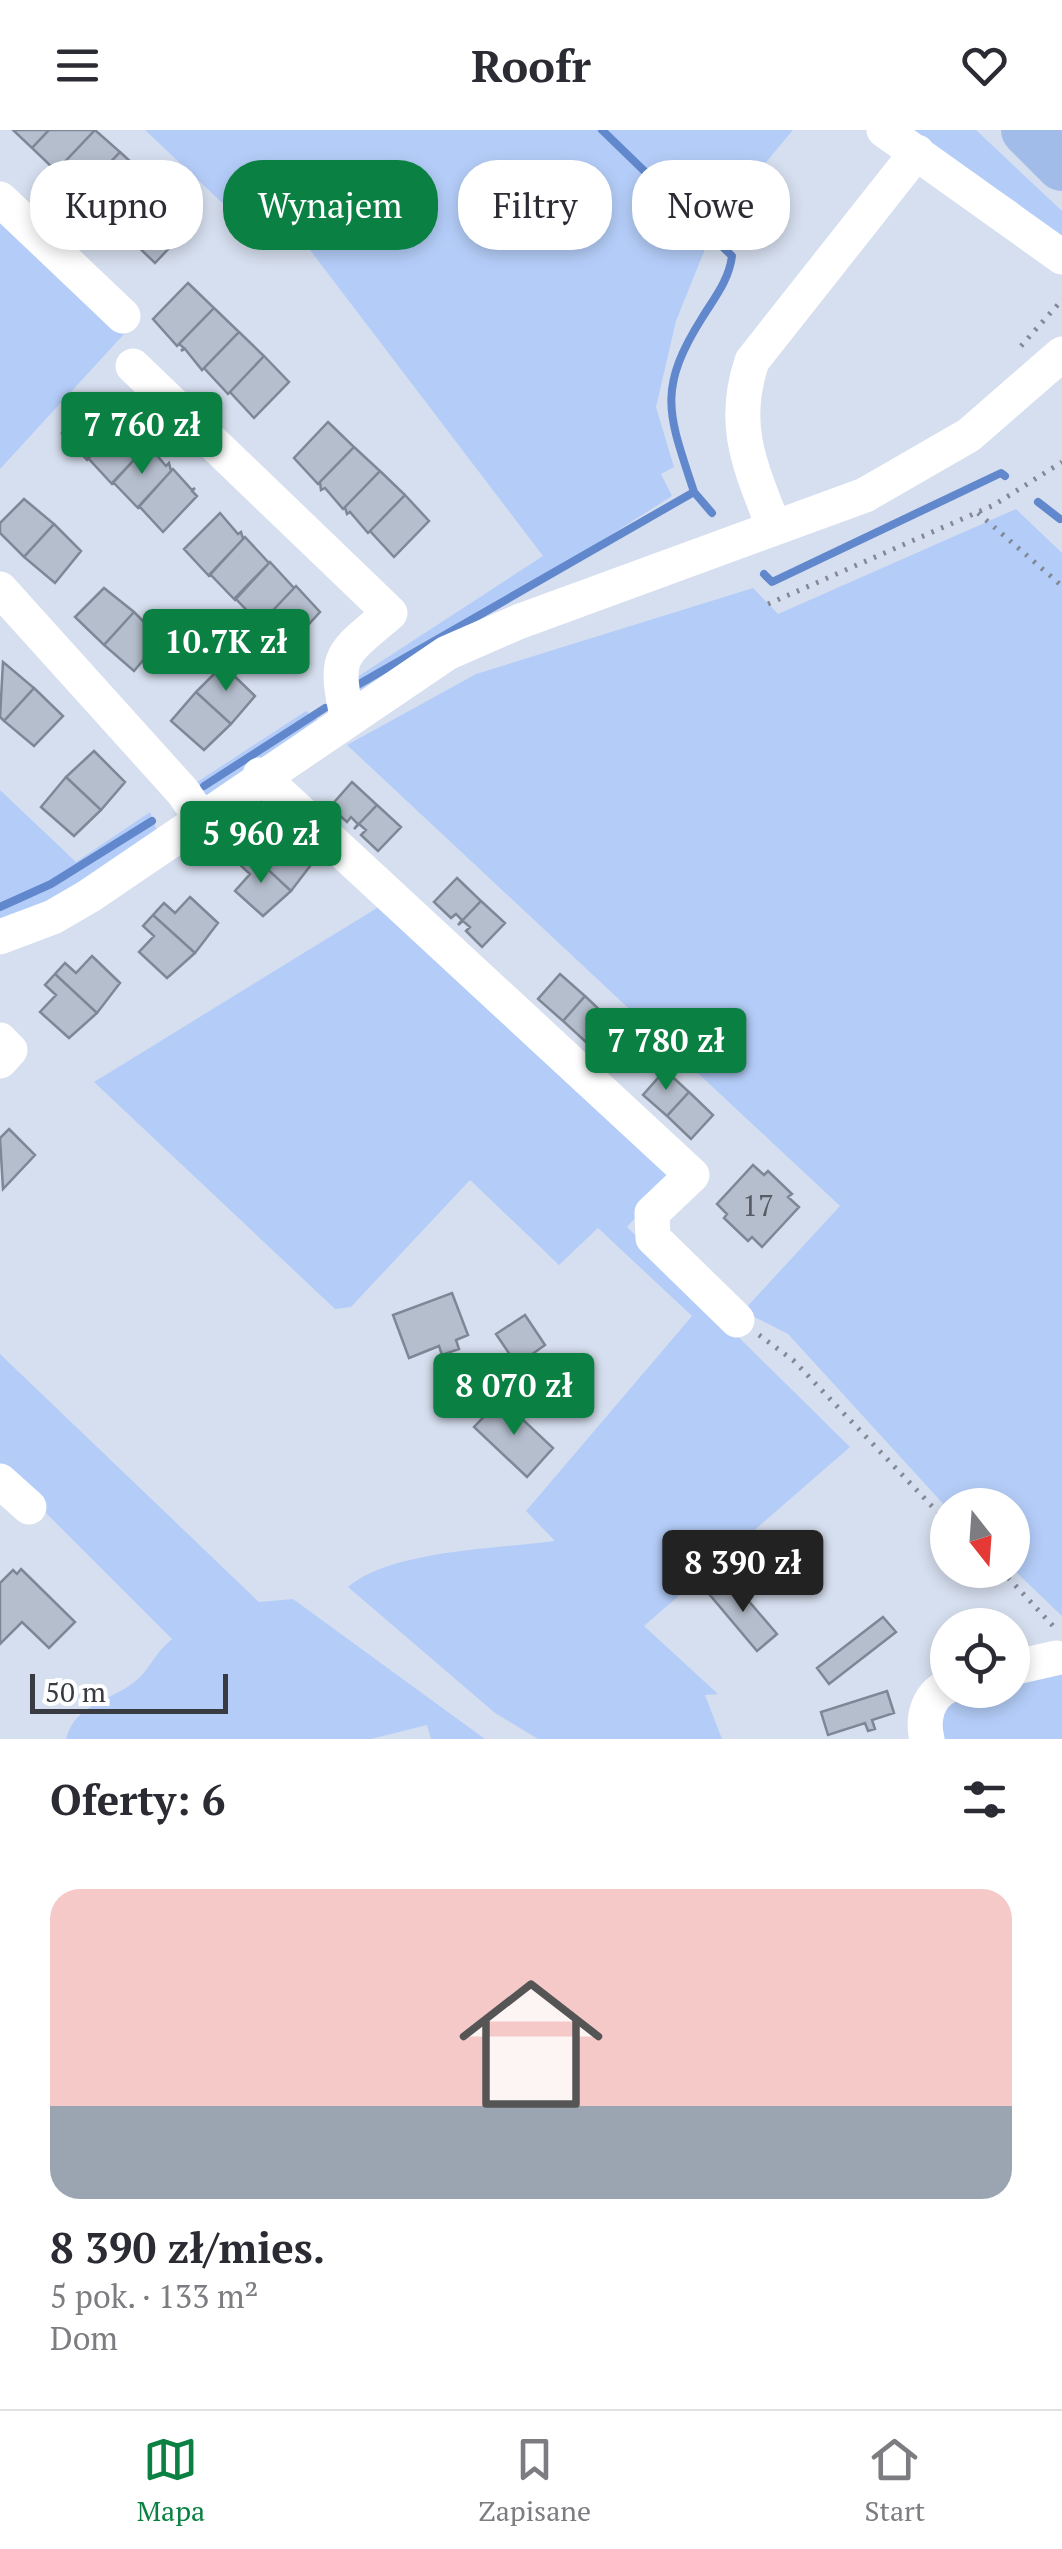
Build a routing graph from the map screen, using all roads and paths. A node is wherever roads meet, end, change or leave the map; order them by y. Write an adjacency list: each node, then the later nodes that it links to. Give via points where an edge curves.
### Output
1 (884, 130): 3 (street)
2 (1026, 130): 4 (highway)
3 (916, 152): 6 (street); 13 (street, via 752,361 743,389 742,433)
4 (1062, 165)
5 (0, 200): 8 (street)
6 (1062, 257)
7 (1062, 300): 9 (path)
8 (123, 316)
9 (1050, 342): 13 (street, via 994,417 911,472)
10 (133, 366): 17 (street, via 390,612 340,659)
11 (1062, 462): 12 (path)
12 (977, 512): 14 (path); 16 (path)
13 (774, 528): 17 (street, via 447,653)
14 (1062, 586)
15 (0, 589): 19 (street)
16 (768, 604)
17 (348, 720): 18 (street)
18 (260, 775): 19 (street); 23 (street, via 692,1175 652,1214 653,1238)
19 (200, 817): 20 (street, via 53,917)
20 (0, 937)
21 (0, 1040): 22 (street, via 10,1050)
22 (0, 1061)
23 (737, 1320): 25 (path, via 793,1360)
24 (0, 1481): 26 (street)
25 (930, 1504)
26 (29, 1507)
27 (1018, 1588): 28 (path, via 1054,1627 1060,1641)
28 (1056, 1658): 29 (street)
29 (1030, 1664)
30 (930, 1705): 31 (street, via 923,1724)
31 (927, 1739)

